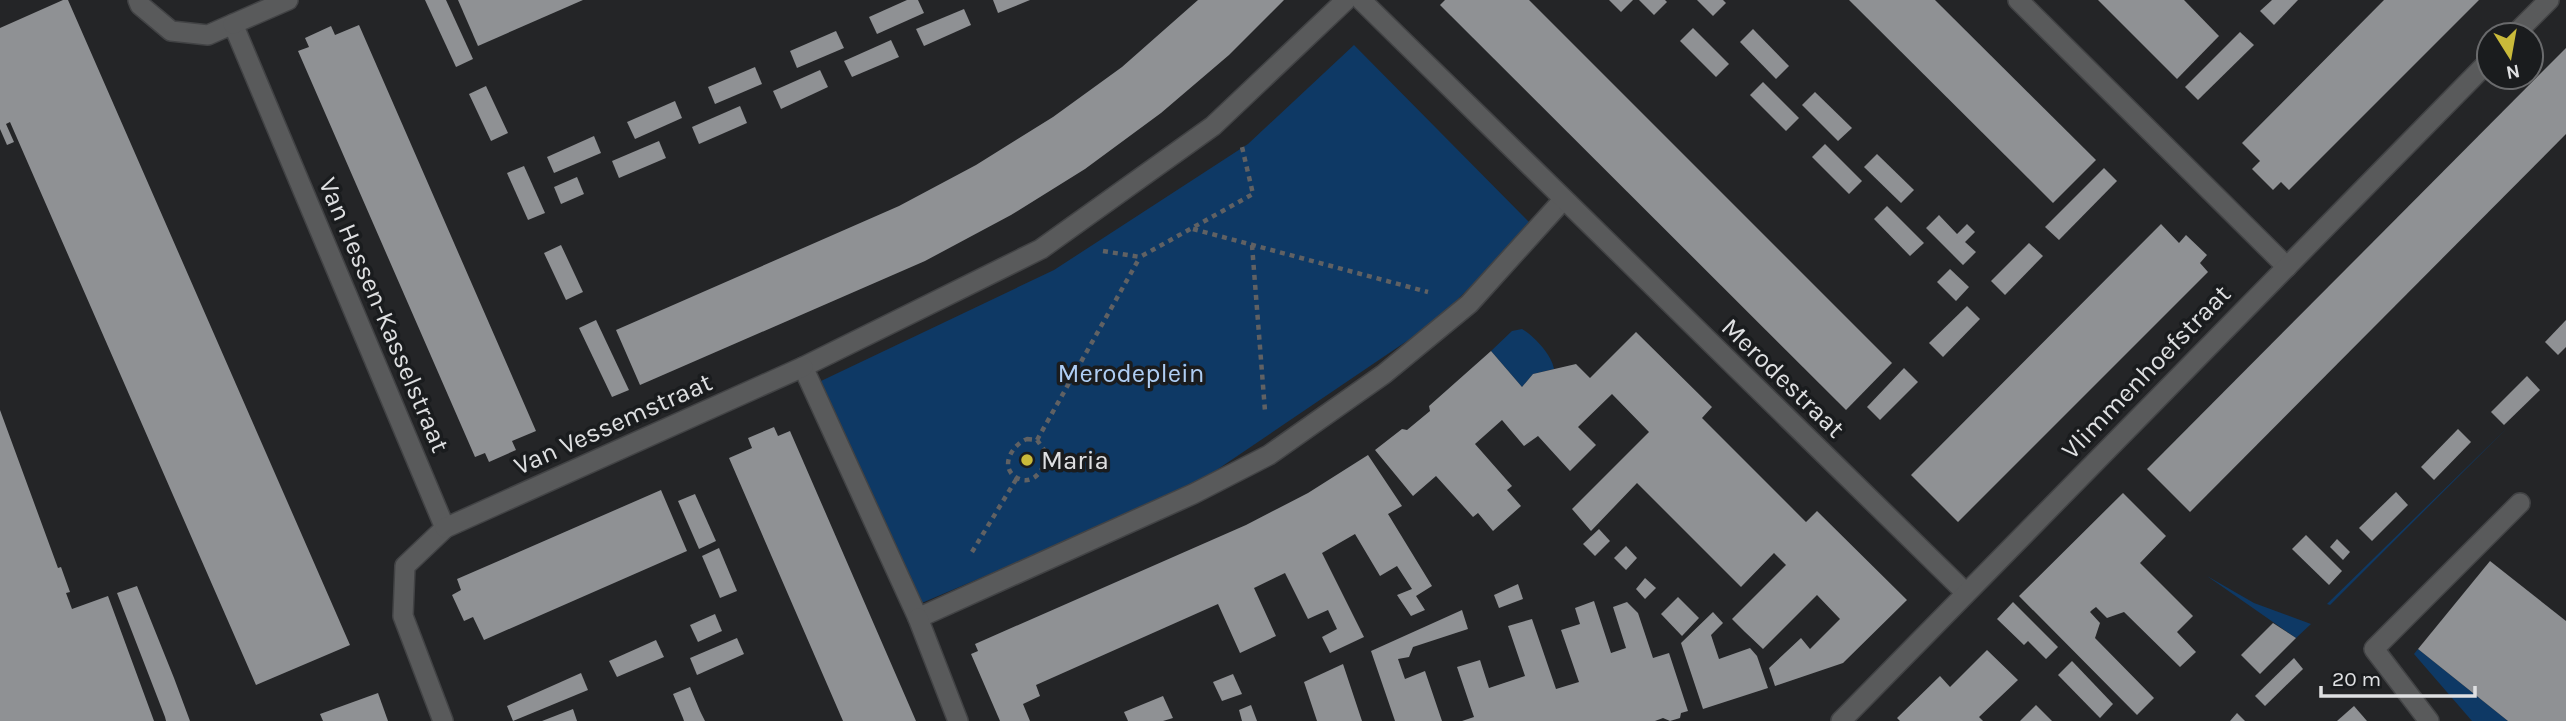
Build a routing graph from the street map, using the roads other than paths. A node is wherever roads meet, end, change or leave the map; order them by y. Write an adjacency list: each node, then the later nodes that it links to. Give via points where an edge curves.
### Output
1 (138, 0): 8 (street, via 171,31 208,35)
2 (288, 0): 8 (street)
3 (1346, 0): 12 (street, via 1213,126 1041,249)
4 (1361, 0): 10 (street)
5 (2018, 0): 11 (street)
6 (2549, 0): 7 (street)
7 (2528, 21)
8 (233, 24): 14 (street, Van Hessen-Kasselstraat)
9 (2475, 75): 11 (street, Vlimmenhoefstraat)
10 (1563, 200): 15 (street, Merodestraat); 16 (street, via 1469,304 1384,374 1269,455)
11 (2287, 267): 15 (street, Vlimmenhoefstraat)
12 (803, 367): 14 (street, Van Vessemstraat); 16 (street)
13 (2520, 503): 20 (street, via 2374,649)
14 (445, 528): 17 (street, via 405,566 403,616)
15 (1966, 593): 19 (street, Vlimmenhoefstraat)
16 (918, 618): 18 (street)
17 (443, 721)
18 (958, 721)
19 (1841, 721)
20 (2429, 721)

